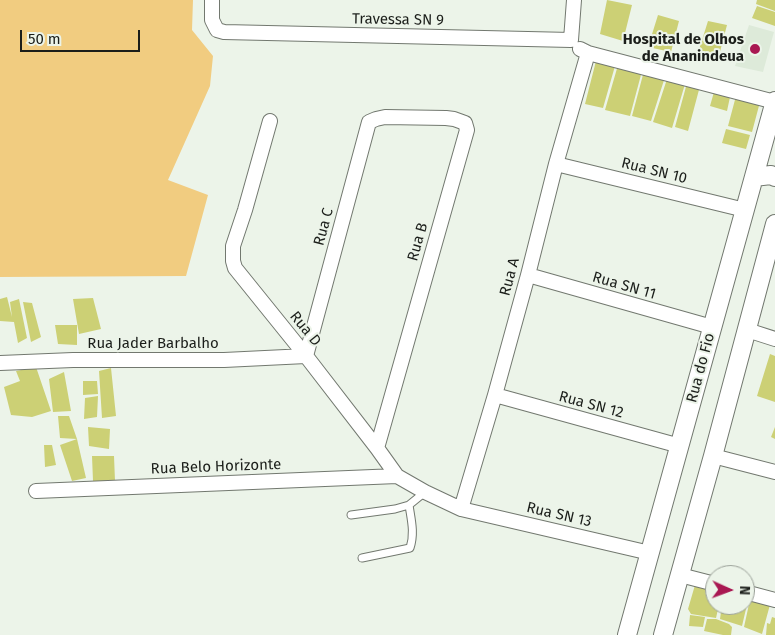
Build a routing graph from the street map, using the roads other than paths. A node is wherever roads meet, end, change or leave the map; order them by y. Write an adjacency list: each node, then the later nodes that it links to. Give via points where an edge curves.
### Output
1 (212, 0): 3 (street, Travessa SN 9, via 212,20 217,30 224,32)
2 (574, 0): 3 (street)
3 (571, 40): 4 (street)
4 (588, 52): 5 (street); 9 (street, Rua A)
5 (775, 102): 8 (street, Rua do Fio)
6 (385, 117): 18 (street, Rua C, via 369,122); 22 (street, Rua B, via 454,119 465,123 467,130)
7 (270, 121): 18 (street, Rua D, via 233,246 233,261 235,268)
8 (769, 148): 10 (street, Rua do Fio)
9 (556, 164): 12 (street, Rua SN 10); 14 (street, Rua A)
10 (754, 177): 11 (street); 12 (street, Rua do Fio)
11 (775, 177)
12 (745, 210): 15 (street, Rua do Fio)
13 (775, 224): 16 (street)
14 (528, 275): 15 (street, Rua SN 11); 20 (street, Rua A)
15 (712, 328): 21 (street, Rua do Fio)
16 (747, 330): 17 (street); 23 (street)
17 (775, 339)
18 (306, 356): 19 (street, Rua Jader Barbalho); 22 (street, Rua D)
19 (0, 363)
20 (495, 395): 21 (street, Rua SN 12); 29 (street, Rua A)
21 (680, 446): 31 (street, Rua do Fio)
22 (377, 448): 25 (street, Rua D)
23 (713, 456): 24 (street); 33 (street)
24 (775, 472)
25 (397, 476): 26 (street, Rua Belo Horizonte); 27 (street, Rua D)
26 (36, 491)
27 (425, 492): 28 (lane); 29 (street, Rua D)
28 (409, 505): 30 (lane); 32 (lane, via 413,527 410,548)
29 (461, 509): 31 (street, Rua SN 13)
30 (351, 515)
31 (650, 553): 37 (street, Rua do Fio)
32 (362, 558)
33 (680, 574): 34 (street); 38 (street)
34 (705, 581)
35 (755, 595): 36 (street)
36 (775, 600)
37 (627, 635)
38 (663, 635)

